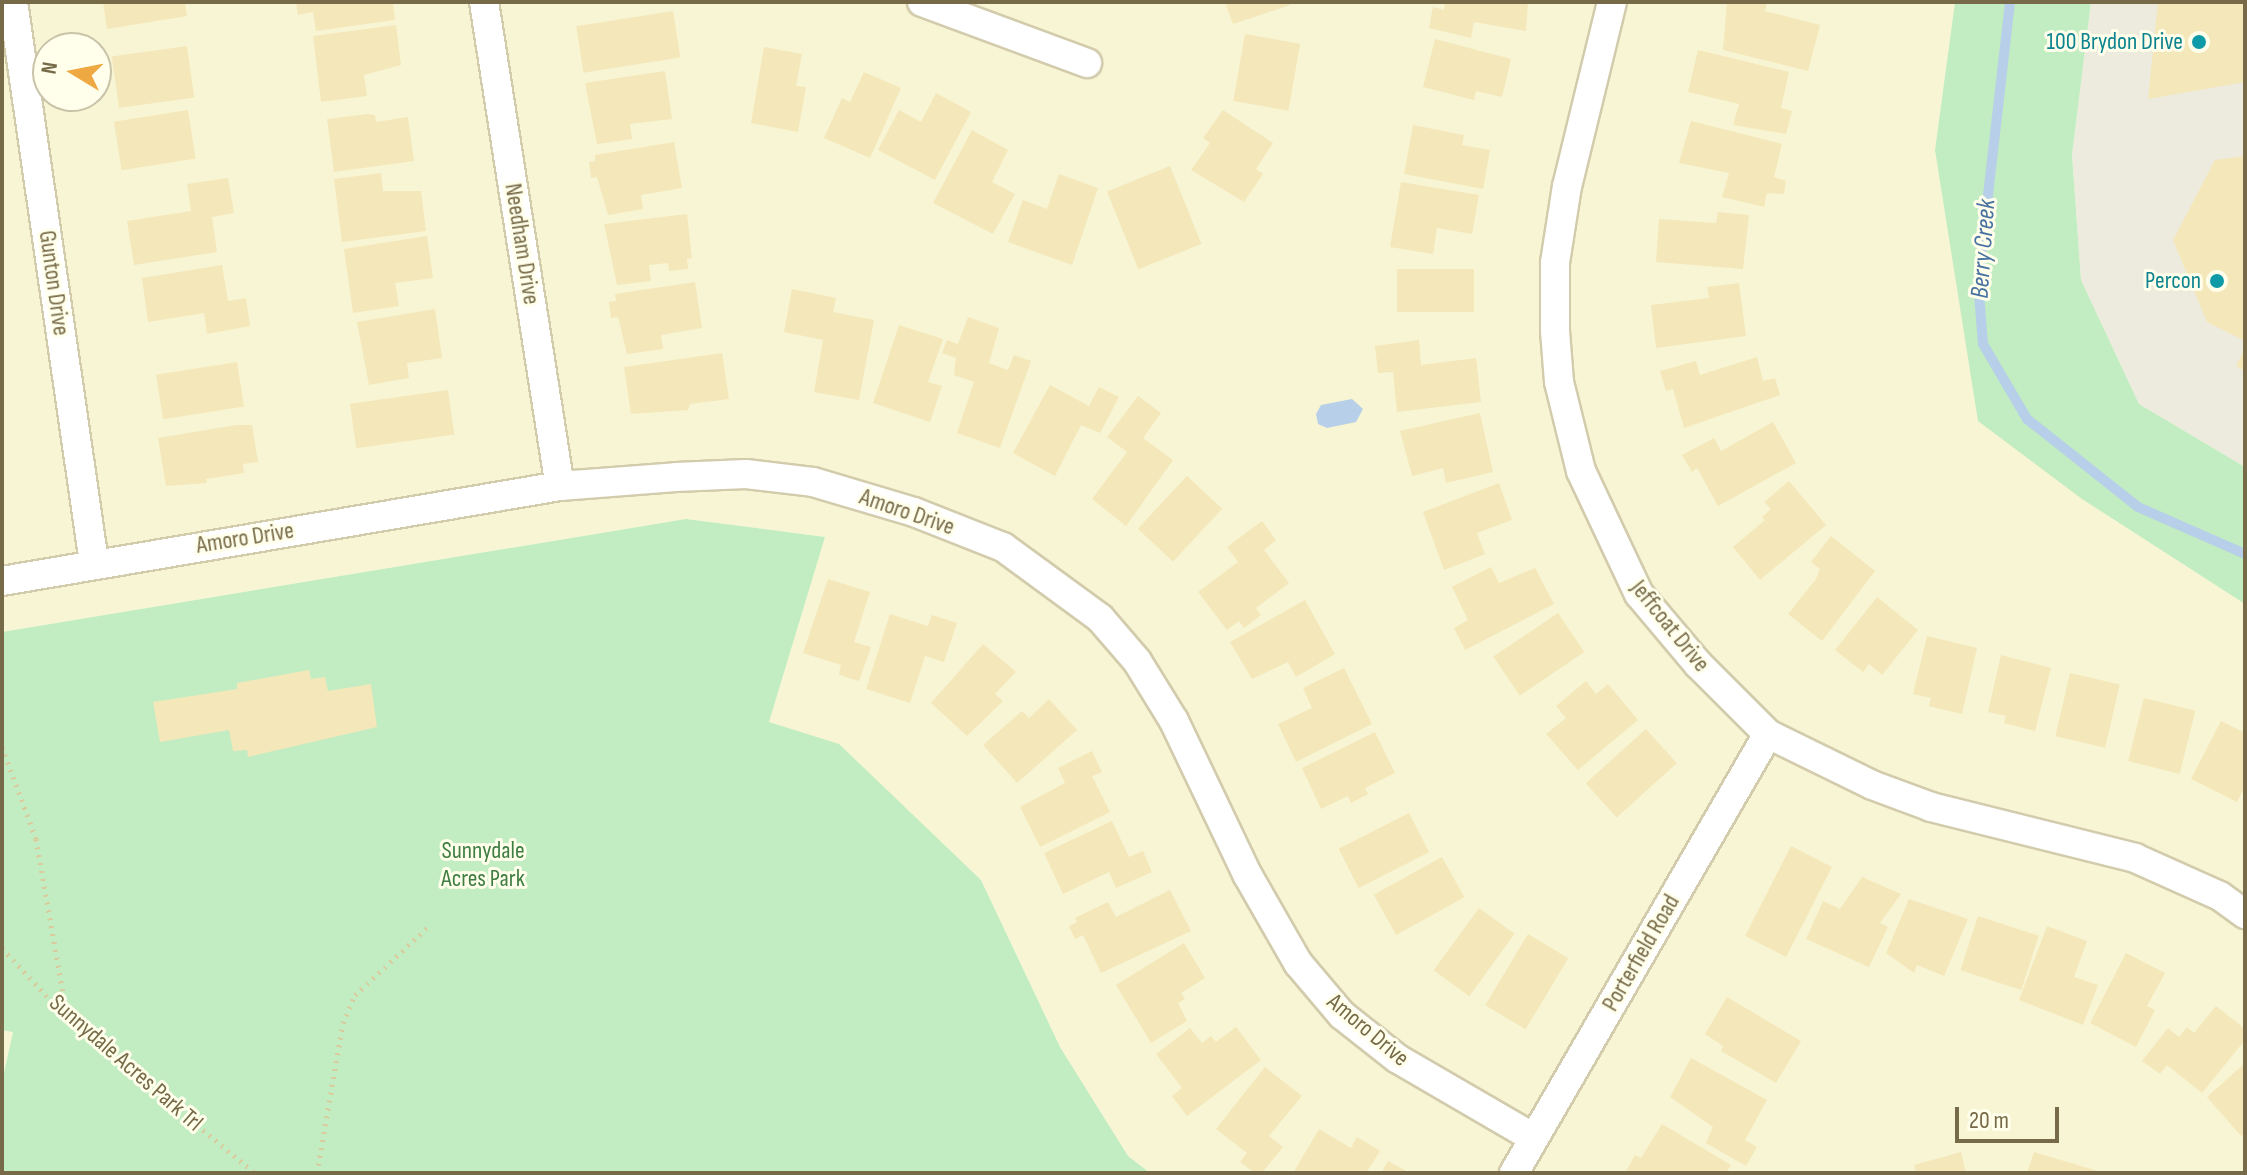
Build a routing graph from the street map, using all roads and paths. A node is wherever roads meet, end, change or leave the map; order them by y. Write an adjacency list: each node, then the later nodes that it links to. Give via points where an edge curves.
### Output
1 (13, 2): 6 (street, Gunton Drive)
2 (484, 2): 7 (street, Needham Drive)
3 (922, 2): 5 (street)
4 (1612, 2): 10 (street, Jeffcoat Drive, via 1567,186 1555,263 1555,331 1568,428 1597,512 1639,594 1698,664)
5 (1087, 63)
6 (14, 83): 8 (street, Gunton Drive)
7 (560, 486): 8 (street, Amoro Drive); 16 (street, Amoro Drive, via 746,474 813,482 914,512 1003,547 1048,575 1100,618 1137,661 1174,721 1247,874 1298,963 1342,1015 1398,1059)
8 (94, 563): 9 (street, Amoro Drive)
9 (2, 581)
10 (1768, 734): 12 (street, Jeffcoat Drive, via 1872,785 1931,807 2135,858 2220,896); 16 (street, Porterfield Road)
11 (2, 747): 15 (path, via 36,839)
12 (2245, 914)
13 (430, 925): 18 (path, via 355,995 343,1023)
14 (2, 948): 15 (path, Sunnydale Acres Park Trl)
15 (67, 1018): 17 (path, Sunnydale Acres Park Trl)
16 (1534, 1138): 19 (street, Porterfield Road)
17 (255, 1173)
18 (317, 1173)
19 (1514, 1173)

